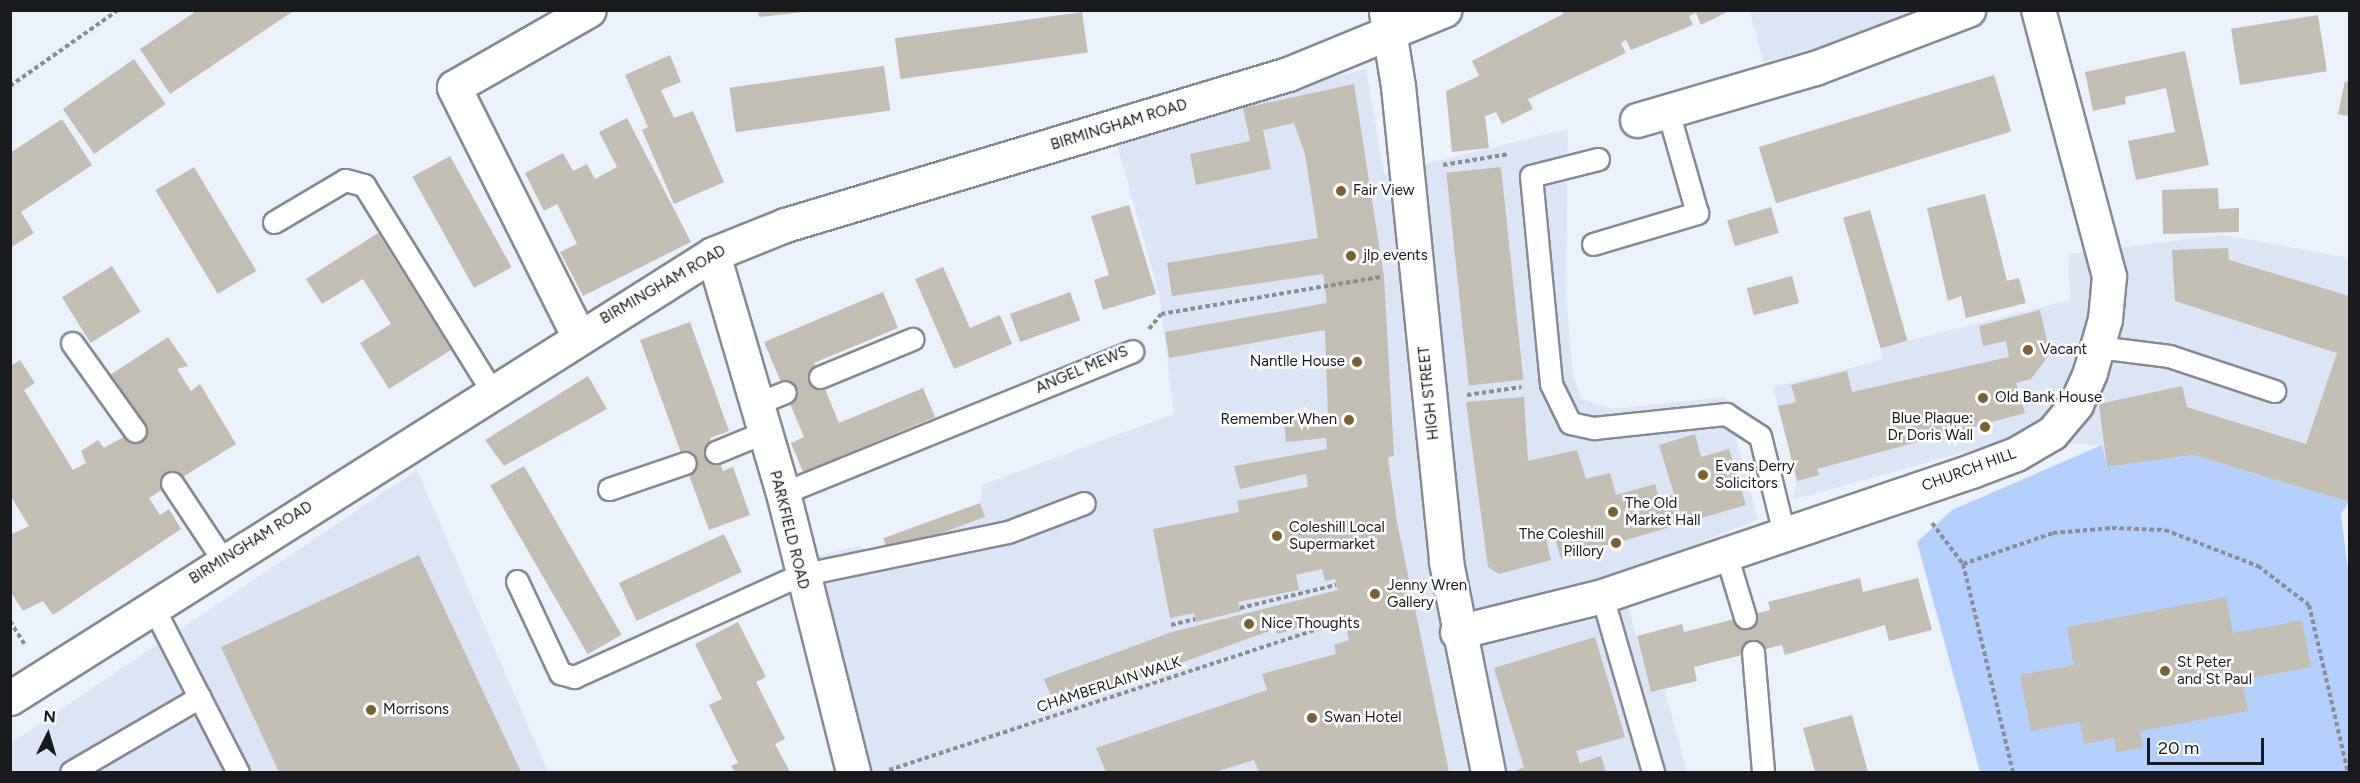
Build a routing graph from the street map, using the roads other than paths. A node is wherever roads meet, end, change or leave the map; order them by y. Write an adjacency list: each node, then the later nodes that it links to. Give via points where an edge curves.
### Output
1 (589, 10): 12 (street, via 454,87)
2 (1444, 10): 5 (street, BIRMINGHAM ROAD)
3 (1968, 10): 6 (street, via 1815,68)
4 (2046, 12): 15 (street, CHURCH HILL, via 2109,276)
5 (1388, 22): 11 (street, BIRMINGHAM ROAD, via 1288,74 785,225); 36 (street, HIGH STREET)
6 (1668, 111): 7 (street); 10 (lane, via 1696,213)
7 (1637, 120)
8 (1598, 159): 28 (lane, via 1532,176 1551,384 1570,423 1594,428 1726,414 1760,436)
9 (274, 222): 18 (lane, via 345,180 364,185)
10 (1593, 244)
11 (713, 254): 12 (street, BIRMINGHAM ROAD); 20 (street, PARKFIELD ROAD)
12 (578, 335): 18 (street, BIRMINGHAM ROAD)
13 (912, 339): 17 (lane)
14 (72, 343): 21 (lane)
15 (2098, 347): 19 (lane, via 2169,356); 28 (street, CHURCH HILL, via 2076,404 2052,433 2016,454)
16 (1132, 351): 26 (lane, ANGEL MEWS)
17 (820, 378)
18 (491, 390): 30 (street, BIRMINGHAM ROAD)
19 (2274, 391)
20 (768, 410): 22 (lane); 26 (street, PARKFIELD ROAD)
21 (135, 431)
22 (716, 452)
23 (685, 463): 25 (lane)
24 (172, 483): 30 (lane)
25 (609, 489)
26 (783, 493): 31 (street, PARKFIELD ROAD)
27 (1084, 503): 31 (lane, via 1008,532)
28 (1784, 534): 29 (street, CHURCH HILL)
29 (1726, 554): 33 (street, CHURCH HILL); 35 (lane)
30 (223, 560): 34 (street, BIRMINGHAM ROAD)
31 (800, 575): 32 (lane, via 566,677); 42 (street, PARKFIELD ROAD)
32 (517, 581)
33 (1602, 596): 36 (street, CHURCH HILL); 44 (lane)
34 (152, 605): 38 (lane); 39 (street, BIRMINGHAM ROAD)
35 (1745, 616)
36 (1457, 632): 43 (street, HIGH STREET)
37 (1753, 652): 45 (lane)
38 (200, 697): 40 (lane); 41 (lane)
39 (10, 698)
40 (71, 772)
41 (238, 772)
42 (853, 772)
43 (1488, 772)
44 (1653, 772)
45 (1763, 772)

